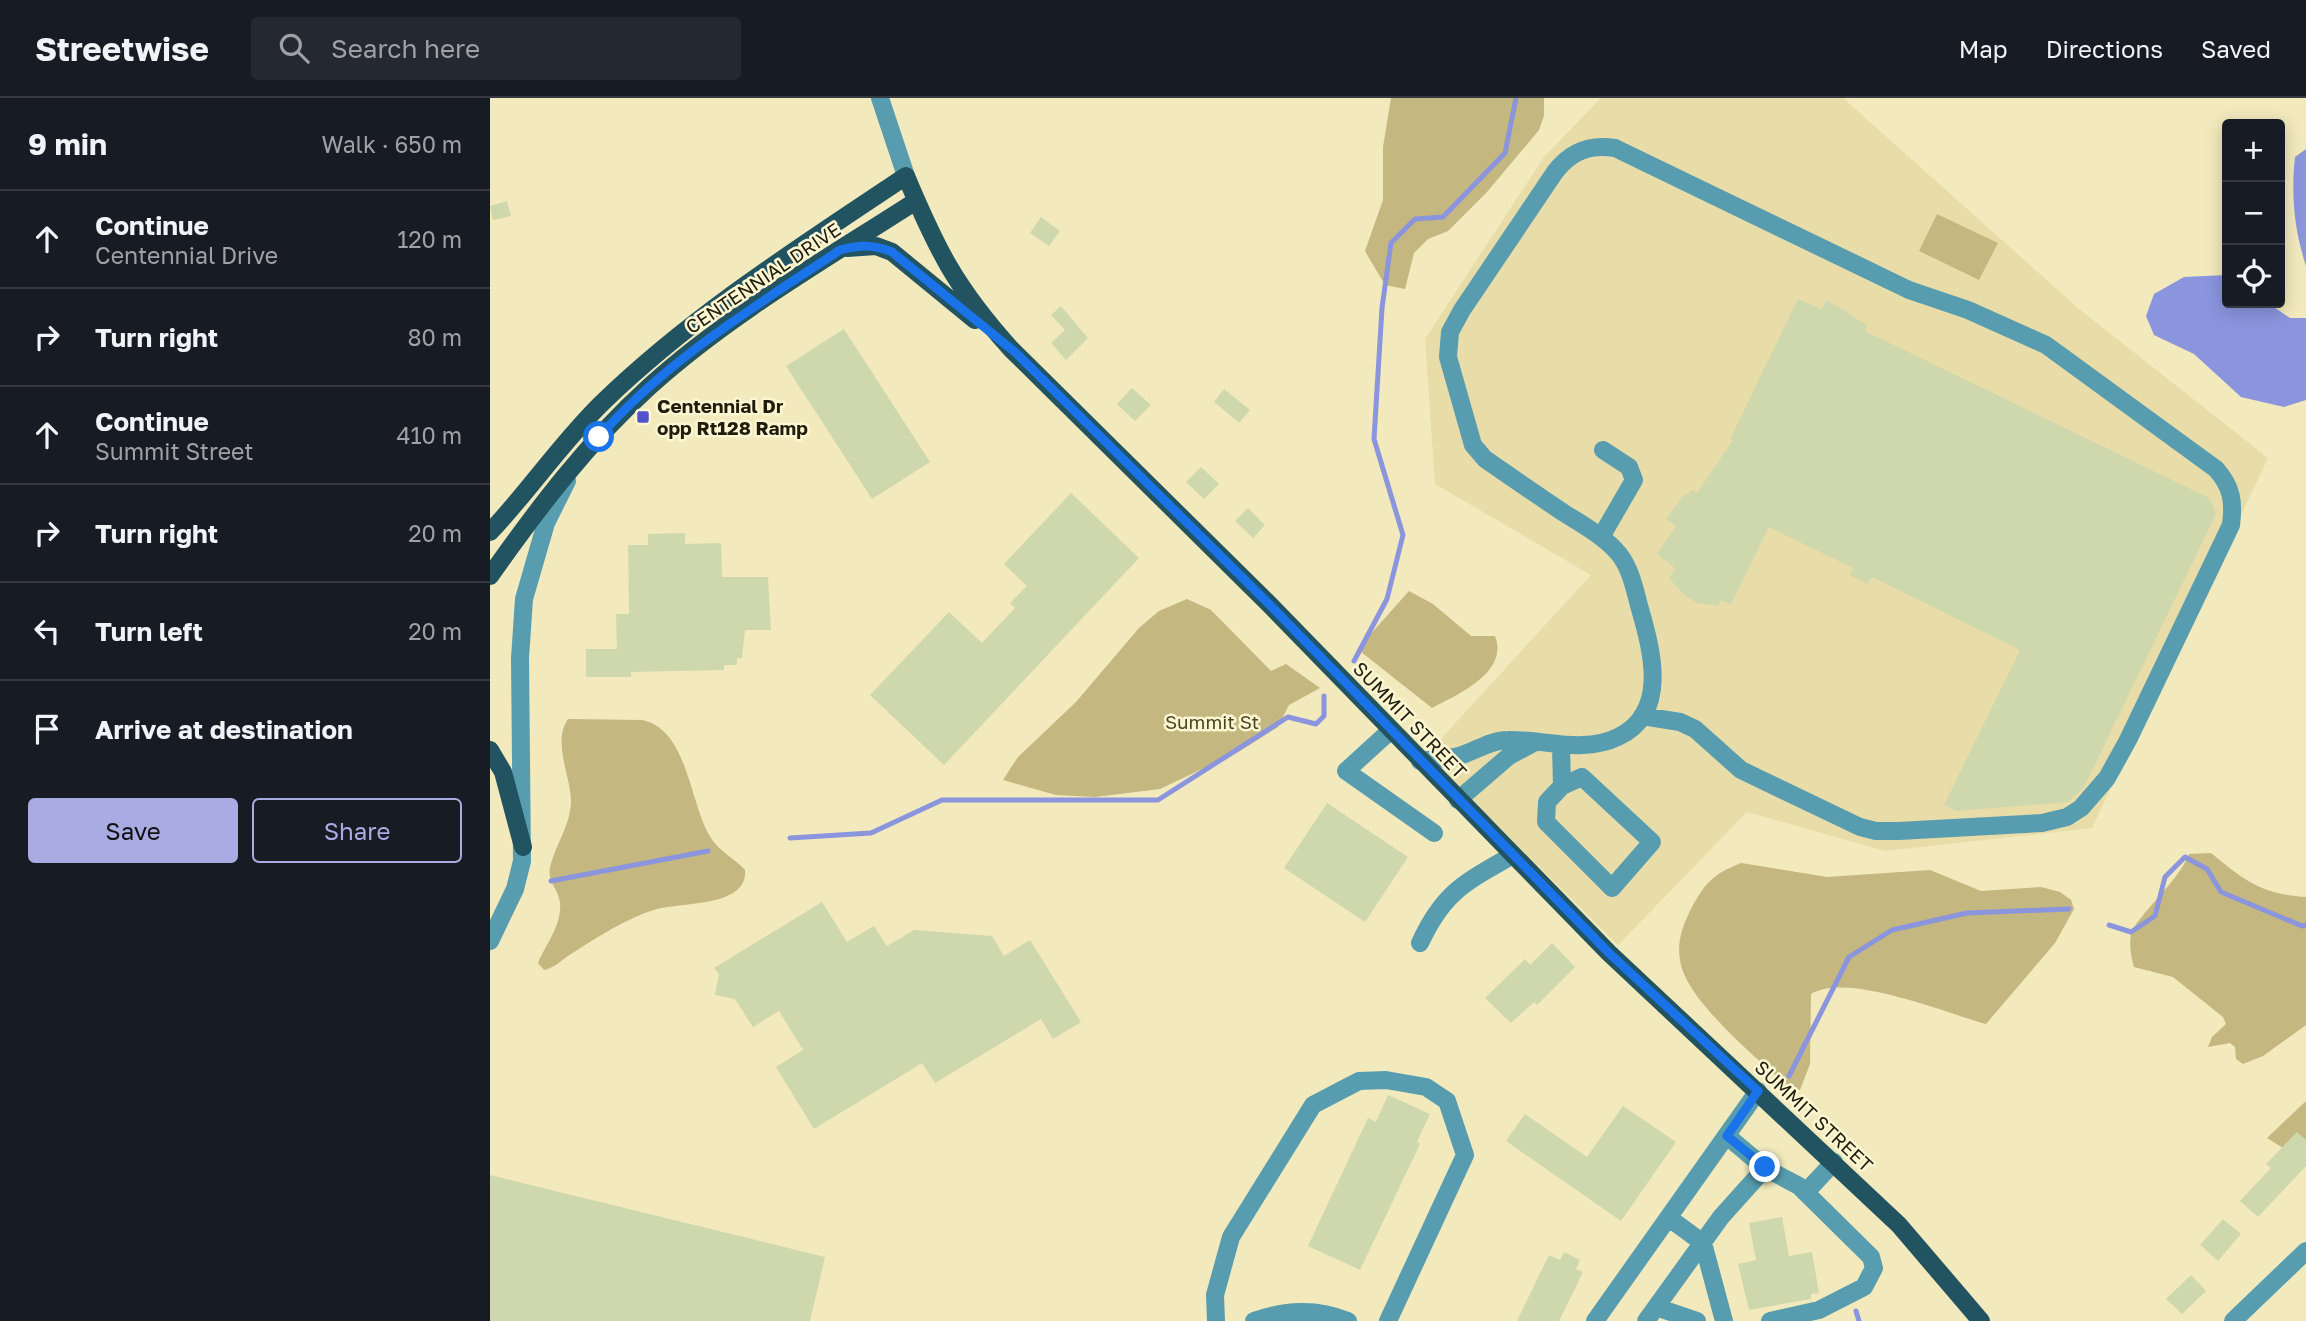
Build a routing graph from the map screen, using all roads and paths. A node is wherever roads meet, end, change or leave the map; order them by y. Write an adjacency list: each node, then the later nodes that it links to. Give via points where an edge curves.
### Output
1 (880, 98): 2 (street, SUMMIT STREET)
2 (906, 176): 3 (main road, SUMMIT STREET); 8 (main road, CENTENNIAL DRIVE, via 671,339 577,429)
3 (916, 201): 4 (main road, CENTENNIAL DRIVE); 5 (main road, SUMMIT STREET, via 958,286)
4 (840, 250): 5 (main road, via 858,245 892,252); 7 (main road, CENTENNIAL DRIVE, via 682,359 615,419)
5 (1011, 349): 12 (main road, SUMMIT STREET)
6 (1603, 450): 9 (street, via 1629,467 1634,480)
7 (585, 453): 10 (main road); 20 (street, CENTENNIAL DRIVE, via 546,523 524,599 520,658)
8 (494, 530)
9 (1601, 537): 11 (street, via 1621,556 1633,581 1649,640 1655,681); 11 (street, via 1485,459 1473,445 1447,341 1462,310 1565,158 1601,146 1615,148 1909,290 2046,345 2216,469 2234,503 2231,525 2128,740 2097,792 2067,817 2042,823 1876,831 1819,810 1741,770 1695,729)
10 (490, 576)
11 (1642, 716): 14 (street, via 1619,737)
12 (1391, 730): 16 (main road, SUMMIT STREET); 19 (street, via 1346,771)
13 (1535, 742): 14 (street); 16 (street, via 1505,740 1460,756); 18 (street, via 1509,756)
14 (1561, 746): 17 (street)
15 (490, 750): 20 (main road, via 503,772)
16 (1420, 761): 18 (main road, SUMMIT STREET)
17 (1562, 786): 17 (street, via 1547,802 1546,822 1612,888 1652,842 1582,777)
18 (1458, 800): 21 (main road, SUMMIT STREET)
19 (1434, 833)
20 (523, 847): 22 (street, CENTENNIAL DRIVE, via 515,889)
21 (1513, 855): 23 (street, via 1457,888 1433,916); 24 (main road, SUMMIT STREET, via 1609,953)
22 (490, 941)
23 (1420, 943)
24 (1758, 1091): 25 (street); 26 (main road, SUMMIT STREET)
25 (1727, 1136): 27 (street); 29 (street)
26 (1833, 1162): 28 (street); 41 (main road, SUMMIT STREET, via 1914,1241)
27 (1765, 1167): 28 (street); 30 (street)
28 (1805, 1192): 40 (street, via 1871,1257 1874,1268 1864,1287 1819,1310)
29 (1670, 1218): 30 (street); 37 (street)
30 (1703, 1243): 32 (street); 39 (street)
31 (2306, 1251): 42 (street)
32 (1651, 1314): 38 (street)
33 (1216, 1321): 36 (street, via 1214,1296 1231,1237 1313,1105 1359,1080 1386,1080 1426,1087 1447,1101 1465,1155)
34 (1254, 1321): 35 (street, via 1281,1312 1328,1313)
35 (1346, 1321)
36 (1388, 1321)
37 (1595, 1321)
38 (1698, 1321)
39 (1724, 1321)
40 (1770, 1321)
41 (1982, 1321)
42 (2233, 1321)

